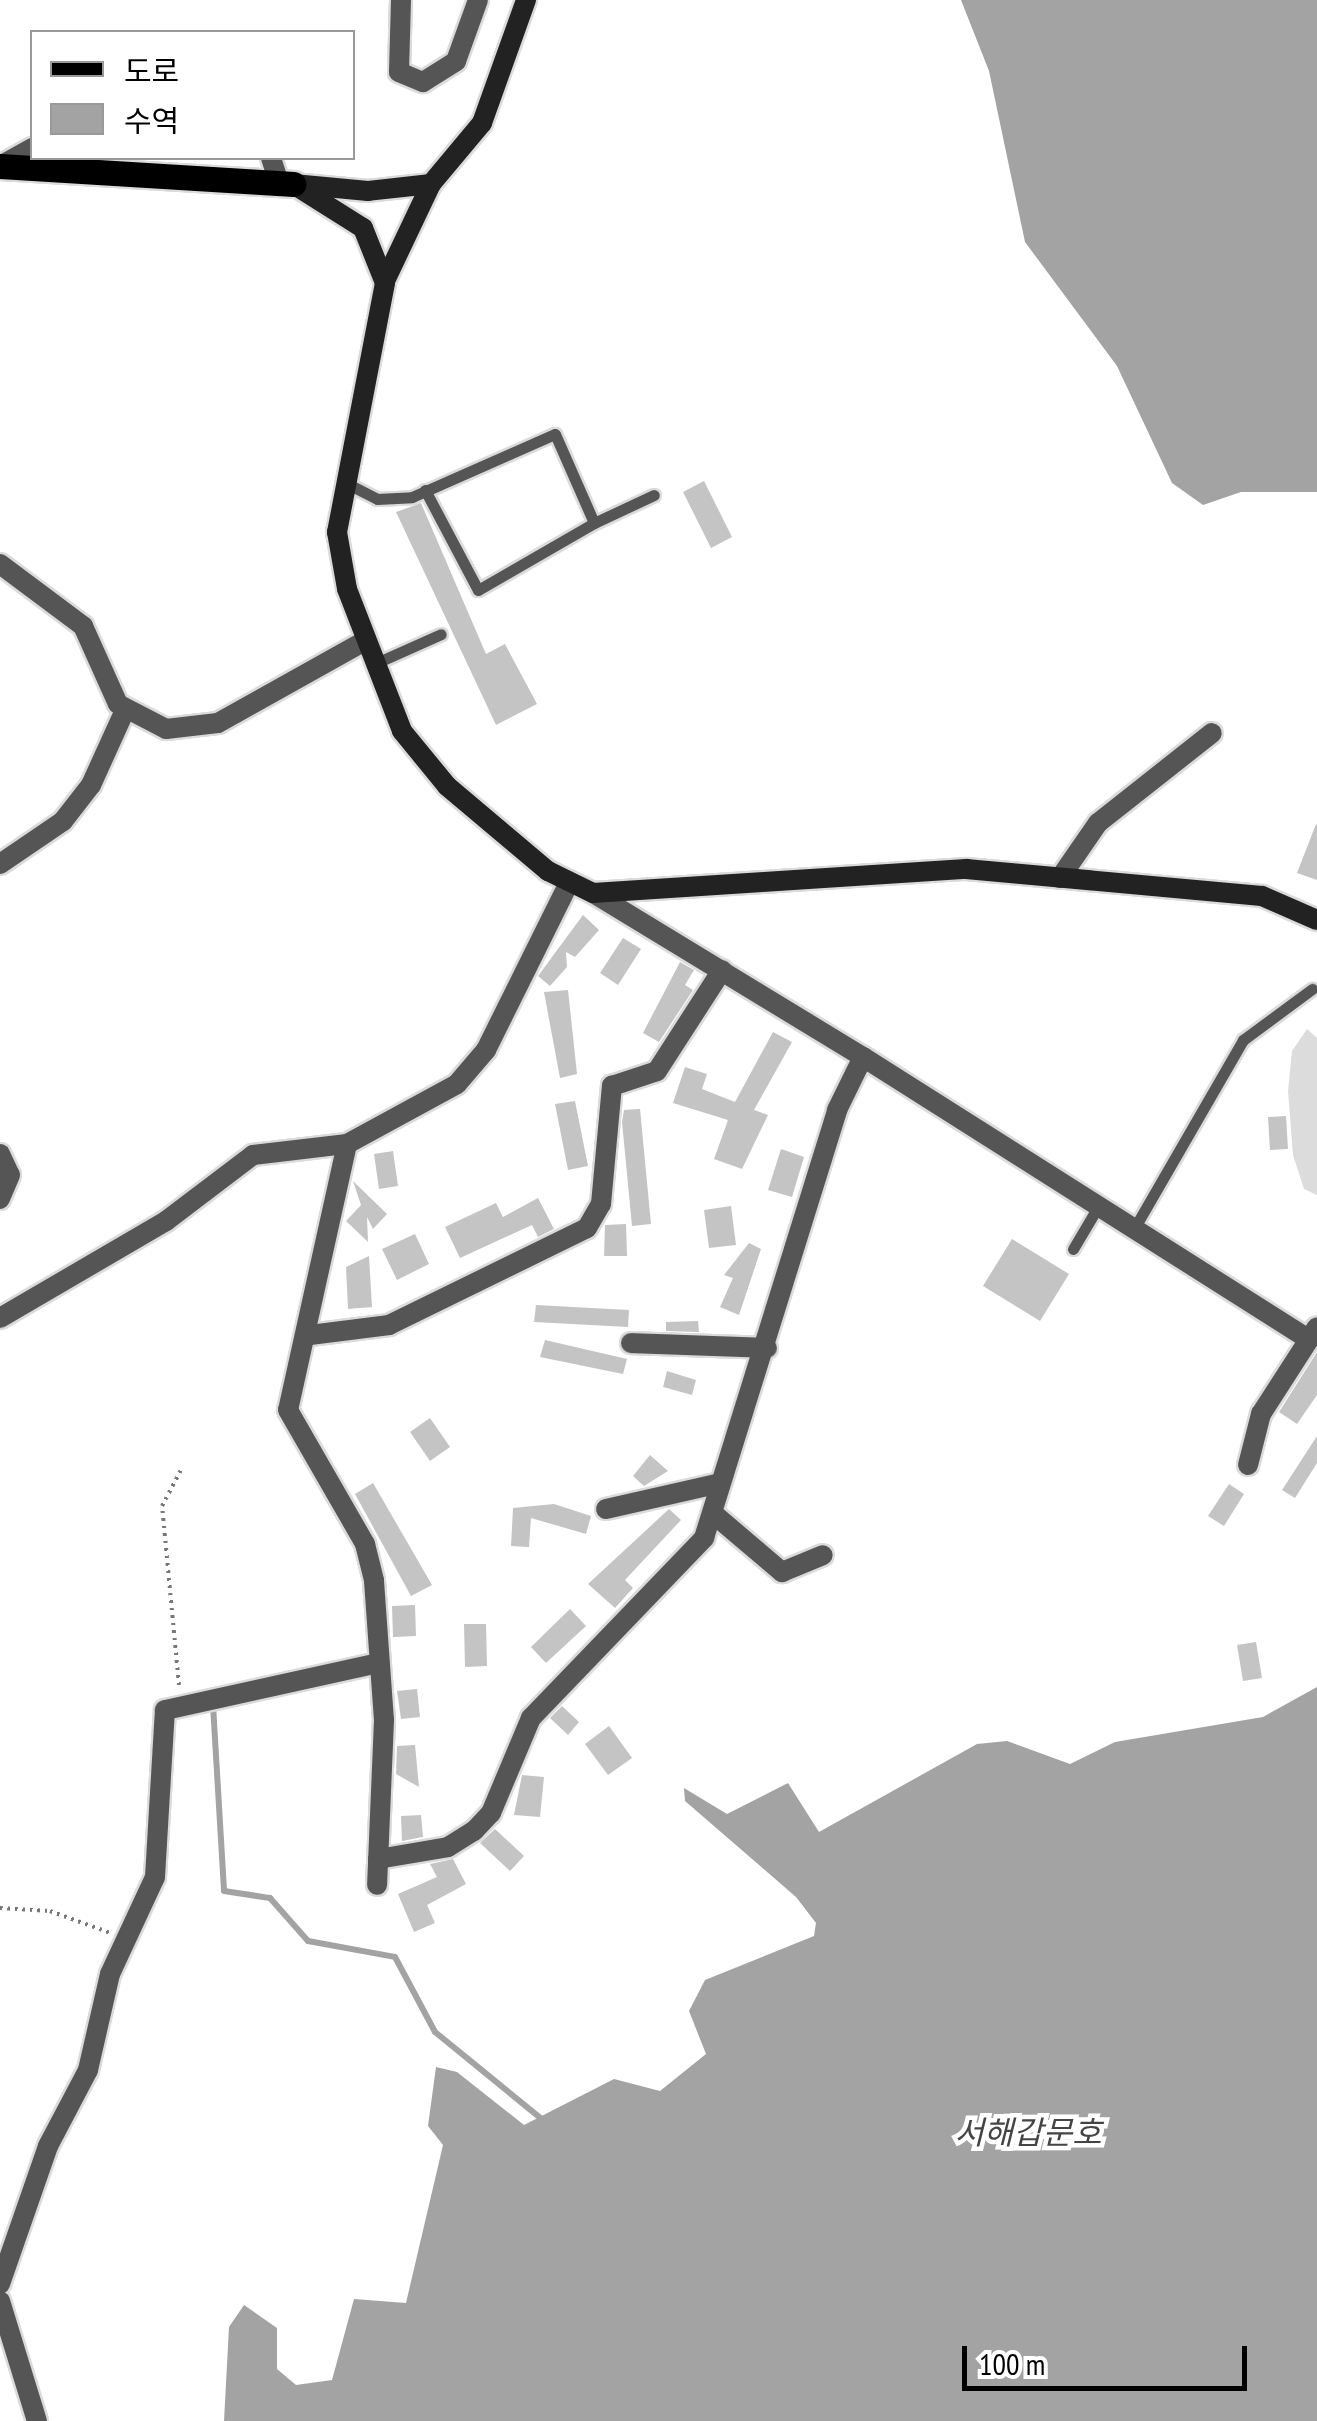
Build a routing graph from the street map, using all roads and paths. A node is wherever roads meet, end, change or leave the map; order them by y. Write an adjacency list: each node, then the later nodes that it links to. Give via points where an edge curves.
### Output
1 (401, 0): 2 (street, via 399,72 423,82 456,61)
2 (478, 0)
3 (526, 0): 8 (street, via 482,124)
4 (30, 149): 6 (street)
5 (273, 160): 7 (street)
6 (0, 166): 7 (main road)
7 (286, 184): 8 (street, via 368,192); 9 (street, via 363,228)
8 (431, 184): 9 (street)
9 (384, 283): 10 (street)
10 (346, 484): 11 (lane, via 378,499); 16 (street, via 337,532)
11 (426, 490): 13 (lane, via 555,434); 13 (lane, via 478,590)
12 (654, 494): 13 (lane)
13 (594, 523)
14 (0, 564): 18 (street, via 84,626)
15 (440, 634): 17 (lane)
16 (364, 641): 17 (street); 18 (street, via 218,723 188,732)
17 (374, 664): 22 (street, via 402,730 448,786)
18 (125, 710): 20 (street, via 91,785 63,820)
19 (1212, 733): 21 (street, via 1098,823)
20 (0, 864)
21 (1060, 878): 23 (street, via 934,870); 24 (street, via 1262,896)
22 (568, 885): 23 (street); 28 (street, via 486,1050 458,1084)
23 (593, 894): 25 (street)
24 (1317, 920)
25 (722, 970): 27 (street); 36 (street, via 657,1071 612,1086 601,1204 587,1228 388,1325)
26 (1312, 990): 32 (lane, via 1242,1040)
27 (863, 1057): 31 (street); 38 (street, via 837,1110)
28 (347, 1144): 34 (street, via 252,1155 166,1220); 36 (street)
29 (0, 1154): 30 (street, via 10,1175)
30 (0, 1199)
31 (1099, 1205): 32 (street); 33 (lane)
32 (1135, 1227): 35 (street)
33 (1074, 1249)
34 (0, 1318)
35 (1313, 1333): 39 (street, via 1261,1414)
36 (310, 1335): 45 (street, via 288,1410 366,1544)
37 (631, 1343): 38 (street)
38 (767, 1348): 41 (street)
39 (1248, 1465)
40 (182, 1468): 46 (path, via 162,1506 181,1657)
41 (716, 1484): 42 (street); 43 (street)
42 (606, 1509)
43 (716, 1516): 44 (street, via 782,1572); 47 (street, via 531,1718 491,1813 474,1832 448,1847)
44 (823, 1555)
45 (379, 1663): 46 (street); 47 (street)
46 (177, 1700): 50 (street, via 162,1723 161,1851)
47 (378, 1859): 48 (street)
48 (376, 1885)
49 (0, 1908): 50 (path, via 50,1910)
50 (124, 1938): 51 (street, via 88,2070 48,2146)
51 (0, 2284)
52 (0, 2301): 53 (street)
53 (37, 2421)

